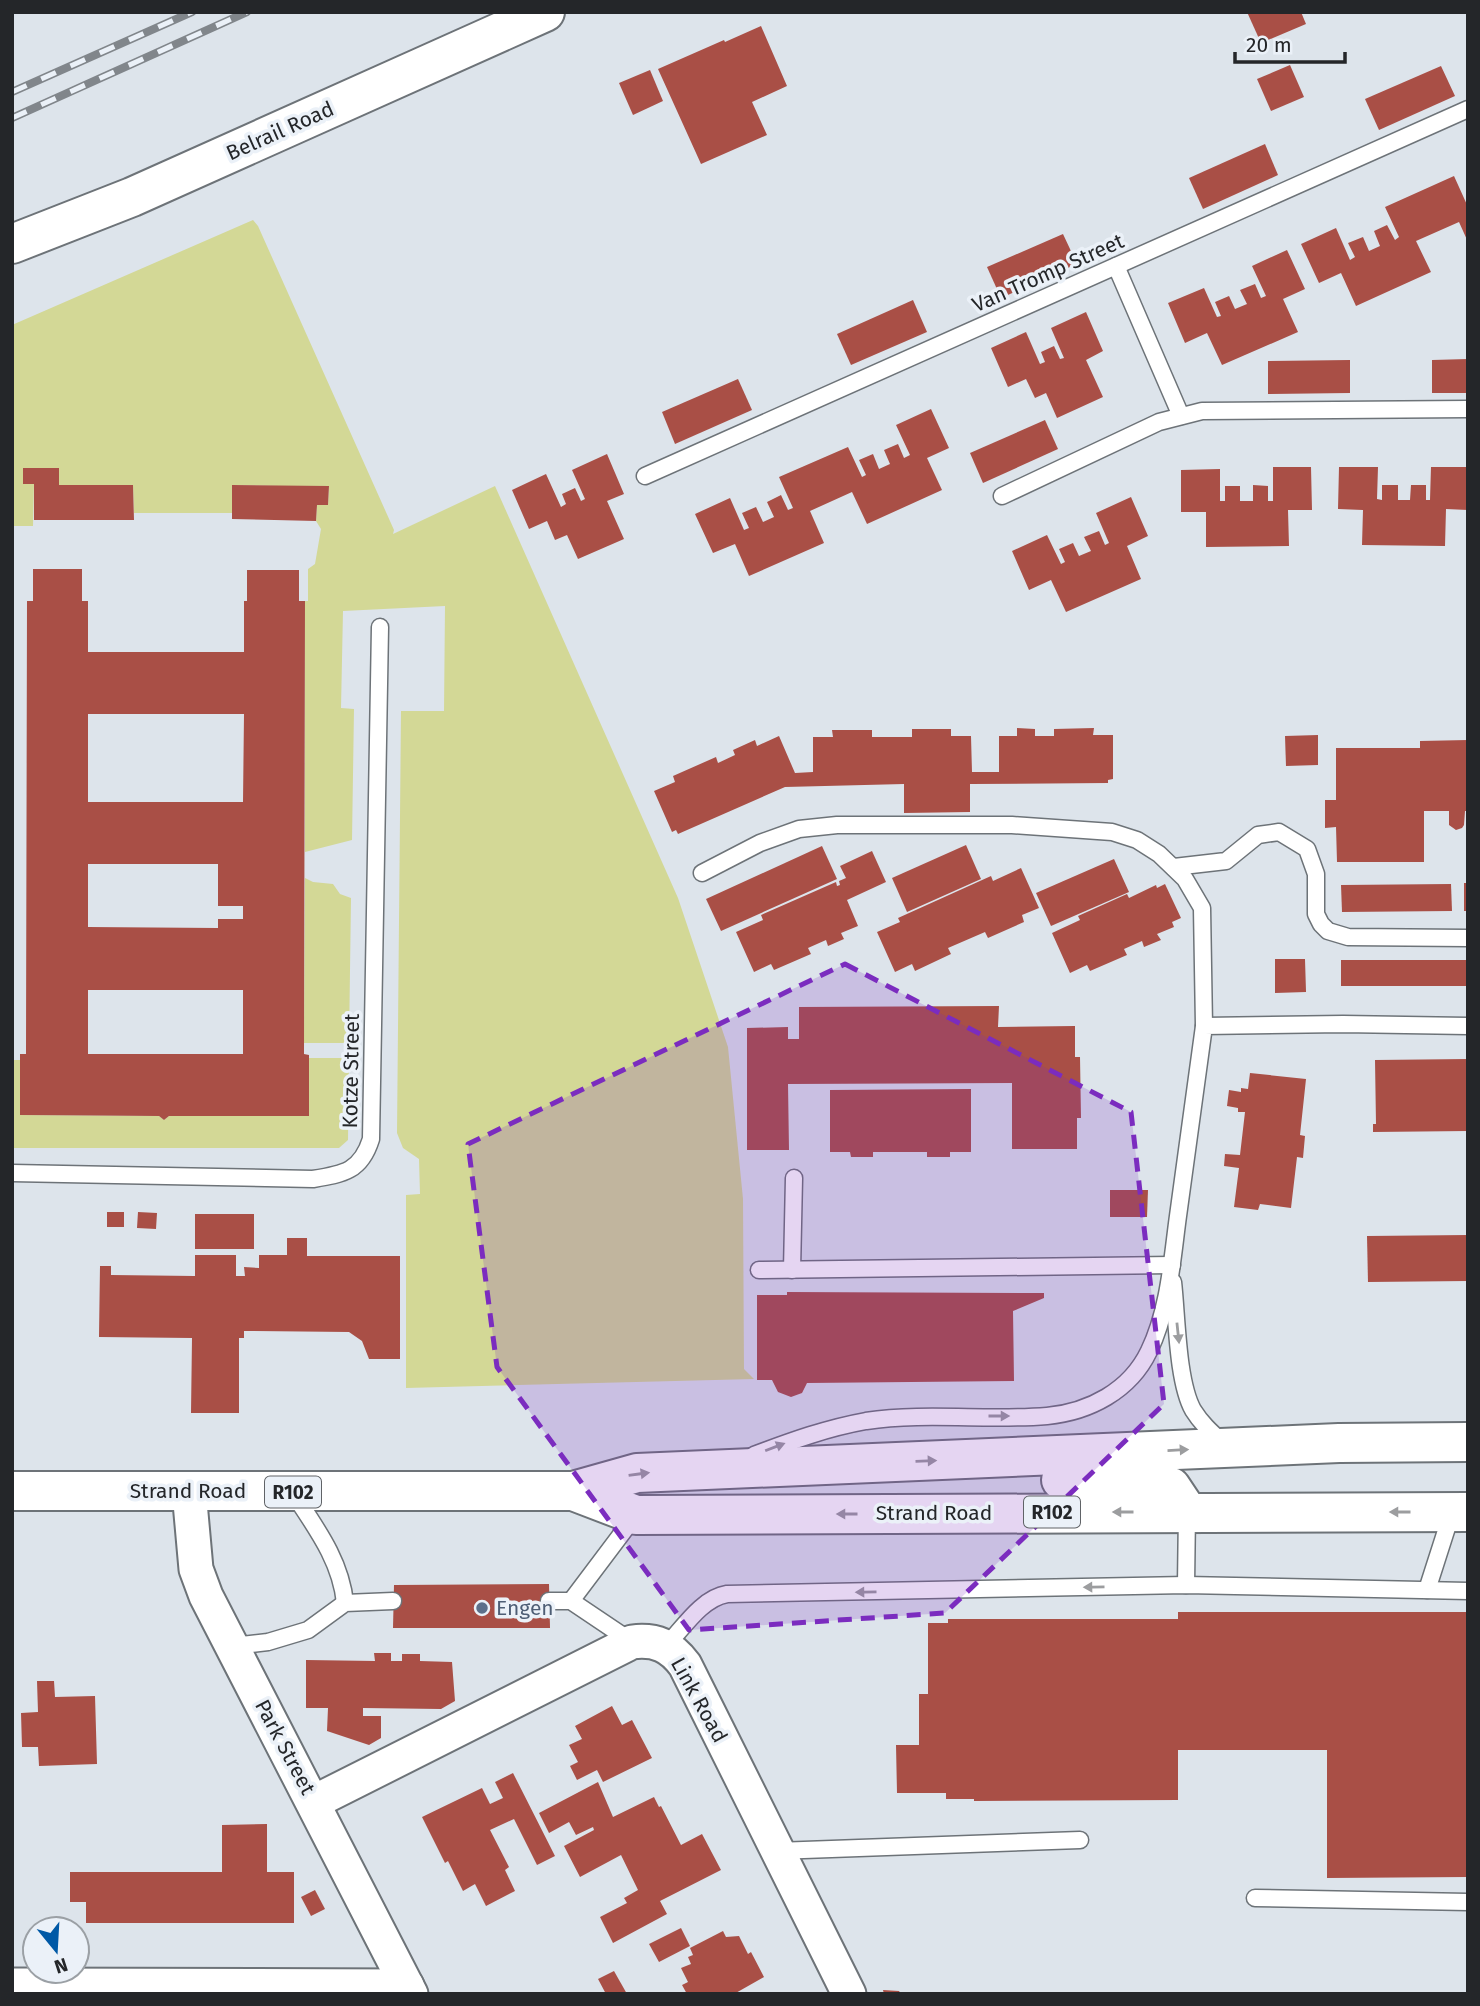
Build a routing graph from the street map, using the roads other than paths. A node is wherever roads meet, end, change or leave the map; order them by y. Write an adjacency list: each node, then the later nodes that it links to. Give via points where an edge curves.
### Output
1 (545, 12): 3 (main road, Belrail Road, via 132,197)
2 (1468, 109): 4 (lane, Van Tromp Street)
3 (12, 244)
4 (1116, 266): 6 (lane); 7 (lane, Van Tromp Street)
5 (1468, 409): 6 (lane, via 1223,410)
6 (1181, 416): 8 (lane)
7 (645, 476)
8 (1002, 496)
9 (380, 627): 15 (lane, Kotze Street, via 371,1139 361,1161 353,1169 313,1179)
10 (1174, 867): 11 (lane, via 1137,840 1112,832 1013,825 837,825 799,830 760,843); 12 (lane, via 1226,861 1258,835 1279,832 1307,849 1316,874 1317,914 1328,931 1348,937); 13 (lane, via 1202,908)
11 (702, 873)
12 (1468, 938)
13 (1204, 1026): 14 (lane); 17 (lane)
14 (1468, 1026)
15 (12, 1173)
16 (794, 1178): 19 (lane)
17 (1172, 1265): 19 (lane); 21 (lane, one-way to 21, via 1185,1385 1192,1408); 23 (lane, one-way to 17, via 809,1434 867,1421 1076,1412 1113,1395 1149,1351)
18 (759, 1270): 19 (lane)
19 (792, 1270)
20 (1468, 1441): 21 (main road, Strand Road / R102)
21 (1228, 1448): 22 (main road, Strand Road / R102, one-way to 21)
22 (989, 1459): 23 (main road, Strand Road / R102, one-way to 22); 28 (main road, via 1049,1480 1139,1480 1171,1487)
23 (711, 1471): 26 (main road, Strand Road / R102, one-way to 23, via 637,1473)
24 (12, 1491): 25 (main road, Strand Road / R102)
25 (189, 1491): 27 (main road, Strand Road / R102); 39 (street, Park Street, via 196,1569)
26 (573, 1491): 27 (main road, Strand Road / R102); 30 (main road, Strand Road / R102)
27 (292, 1492): 37 (lane, via 335,1560)
28 (1187, 1511): 29 (main road, Strand Road / R102, one-way to 28); 30 (main road, Strand Road / R102, one-way to 30); 31 (lane)
29 (1460, 1512): 32 (lane)
30 (636, 1515): 36 (lane)
31 (1186, 1585): 32 (lane); 40 (lane, one-way to 40, via 727,1594 707,1602)
32 (1427, 1590): 33 (lane)
33 (1468, 1591)
34 (393, 1601): 37 (lane)
35 (550, 1601): 36 (lane)
36 (571, 1601): 38 (lane)
37 (345, 1603): 39 (lane, via 308,1630)
38 (632, 1642): 40 (street, Link Road); 41 (street)
39 (233, 1646): 41 (street, Park Street)
40 (666, 1646): 43 (street, Link Road, via 685,1665)
41 (314, 1801): 47 (street, Park Street)
42 (1080, 1840): 43 (lane)
43 (776, 1851): 48 (street, Link Road)
44 (1255, 1898): 45 (lane)
45 (1468, 1902)
46 (12, 1985): 47 (street)
47 (409, 1990)
48 (849, 1994)

